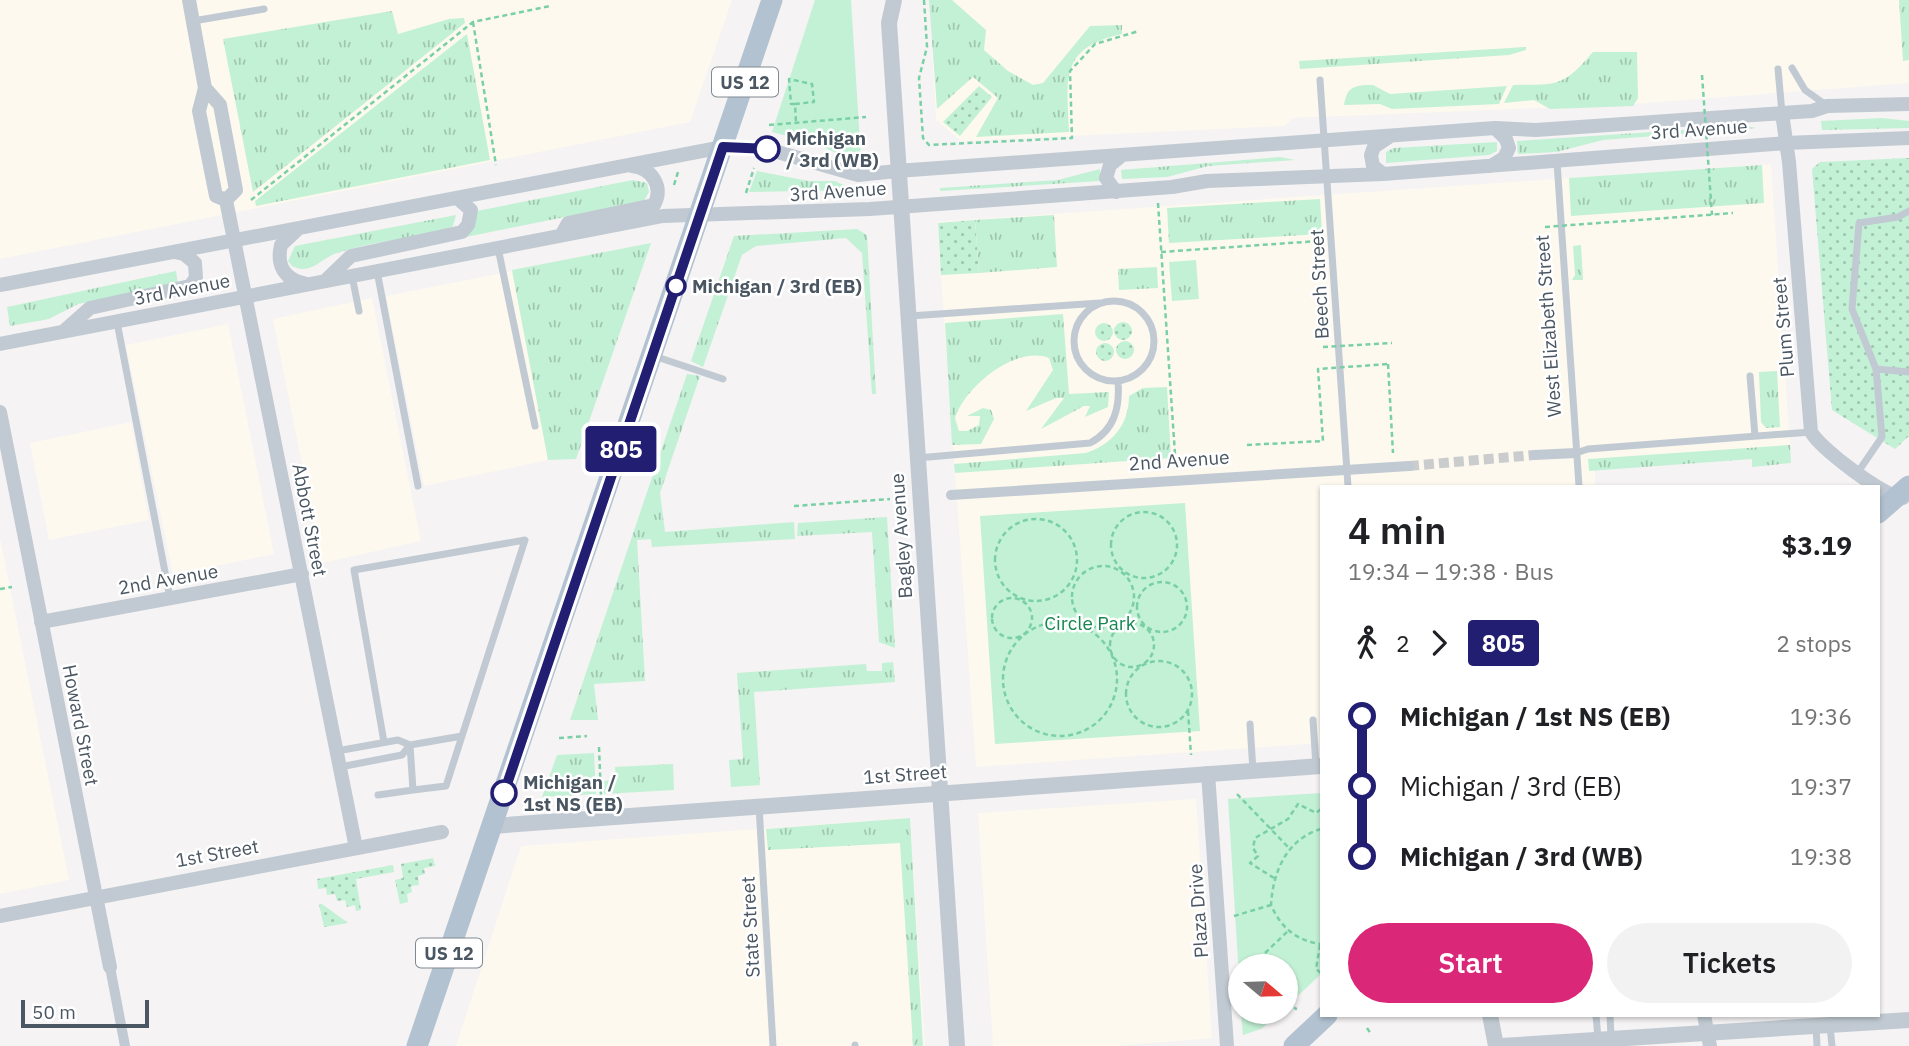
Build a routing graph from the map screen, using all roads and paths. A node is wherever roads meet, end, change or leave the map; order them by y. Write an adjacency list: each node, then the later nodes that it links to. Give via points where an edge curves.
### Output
1 (189, 0): 8 (street)
2 (772, 0): 29 (main road, US 12)
3 (878, 0): 10 (street, Bagley Avenue)
4 (894, 0): 10 (street, Bagley Avenue)
5 (924, 0): 11 (path, via 927,47 919,78 923,138 929,145 1072,138 1070,71 1095,44)
6 (550, 6): 9 (path)
7 (264, 9): 8 (lane)
8 (193, 21): 16 (street)
9 (473, 22): 32 (path); 43 (path)
10 (889, 23): 36 (street, Bagley Avenue)
11 (1139, 32)
12 (1792, 68): 19 (lane, via 1805,90)
13 (1778, 69): 20 (lane)
14 (1702, 75): 48 (path, bridge)
15 (1321, 80): 27 (lane, Beech Street)
16 (205, 88): 42 (street, via 201,118 216,196); 42 (street, via 220,105 224,122 236,190)
17 (795, 104): 17 (path, via 814,102 812,84 787,79 791,104); 22 (path)
18 (1909, 104): 19 (street, 3rd Avenue)
19 (1827, 106): 20 (street, 3rd Avenue)
20 (1782, 113): 24 (street, 3rd Avenue, via 1536,130); 28 (street, Plum Street)
21 (866, 117): 22 (path)
22 (796, 122): 23 (path)
23 (769, 125)
24 (1495, 128): 25 (street, 3rd Avenue); 34 (street, via 1509,148)
25 (1390, 136): 27 (street, 3rd Avenue); 37 (street, via 1374,147 1371,155 1373,166)
26 (1909, 138): 28 (street, 3rd Avenue)
27 (1324, 141): 30 (street, 3rd Avenue); 38 (lane, Beech Street)
28 (1786, 143): 31 (street, 3rd Avenue); 82 (street, Plum Street)
29 (723, 147): 33 (street, 3rd Avenue); 36 (street, 3rd Avenue, via 767,149 858,176); 49 (main road, US 12)
30 (1120, 157): 36 (street, 3rd Avenue); 39 (street, via 1110,165 1106,178)
31 (1557, 162): 34 (street, 3rd Avenue); 86 (lane, West Elizabeth Street)
32 (496, 165)
33 (624, 166): 41 (street, 3rd Avenue); 52 (street, 3rd Avenue, via 639,167 652,175 658,187 654,205 568,223)
34 (1492, 166): 37 (street, 3rd Avenue)
35 (754, 168): 40 (path)
36 (897, 171): 45 (street, Bagley Avenue)
37 (1383, 174): 38 (street, 3rd Avenue)
38 (1327, 175): 39 (street, 3rd Avenue, via 1207,181); 54 (lane, Beech Street)
39 (1116, 192): 45 (street, 3rd Avenue)
40 (746, 193)
41 (457, 198): 51 (street, 3rd Avenue); 60 (street, via 471,210 462,232 351,256)
42 (226, 200): 53 (street, Abbott Street)
43 (251, 200)
44 (1158, 203): 56 (path)
45 (900, 206): 49 (street, 3rd Avenue); 68 (street, Bagley Avenue)
46 (1909, 211): 75 (lane, via 1859,223 1852,309)
47 (1733, 213): 48 (path, bridge)
48 (1712, 215): 50 (path, bridge)
49 (700, 217): 52 (street, 3rd Avenue, via 663,216); 74 (main road, US 12)
50 (1545, 227)
51 (300, 228): 53 (street, 3rd Avenue); 61 (street, via 281,245 279,263 287,276)
52 (562, 234): 55 (street, 3rd Avenue)
53 (234, 240): 57 (street, 3rd Avenue); 63 (street, Abbott Street)
54 (1333, 240): 56 (path); 90 (lane, Beech Street)
55 (497, 247): 58 (street, 3rd Avenue); 81 (lane)
56 (1161, 251): 92 (path)
57 (174, 252): 62 (street, 3rd Avenue); 70 (street, 3rd Avenue, via 195,263 196,278 190,285 90,308)
58 (376, 271): 59 (street, 3rd Avenue); 67 (lane)
59 (352, 275): 60 (street, 3rd Avenue); 65 (lane)
60 (326, 280): 61 (street, 3rd Avenue)
61 (308, 284): 63 (street, 3rd Avenue)
62 (0, 285)
63 (246, 296): 69 (street, 3rd Avenue); 102 (street, Abbott Street)
64 (1111, 302): 68 (lane); 79 (lane, via 1083,317 1076,348 1087,370); 79 (lane, via 1139,310 1150,324 1154,341 1144,368)
65 (359, 312)
66 (394, 313): 67 (lane)
67 (385, 315): 95 (lane)
68 (907, 316): 88 (street, Bagley Avenue)
69 (117, 321): 70 (street, 3rd Avenue); 105 (lane)
70 (63, 332): 72 (street, 3rd Avenue)
71 (1392, 343): 73 (path, bridge)
72 (0, 344)
73 (1323, 347)
74 (653, 355): 78 (lane); 136 (main road, US 12)
75 (1876, 369): 76 (lane); 91 (lane, via 1882,437)
76 (1909, 372)
77 (1750, 376): 83 (lane)
78 (723, 379)
79 (1118, 381): 88 (lane, via 1113,423 1090,443)
80 (0, 412): 107 (street, Howard Street)
81 (535, 426)
82 (1811, 432): 83 (lane); 91 (street)
83 (1755, 436): 86 (lane)
84 (1392, 441): 85 (path, bridge, via 1388,365 1318,369 1323,441)
85 (1247, 445)
86 (1576, 453): 87 (street); 94 (lane, West Elizabeth Street)
87 (1534, 455)
88 (916, 458): 130 (street, Bagley Avenue)
89 (1409, 466): 90 (street, 2nd Avenue)
90 (1347, 470): 92 (street, 2nd Avenue); 93 (lane, Beech Street)
91 (1858, 472): 96 (street)
92 (1177, 480): 97 (street, 2nd Avenue)
93 (1348, 485)
94 (1579, 485)
95 (418, 486)
96 (1904, 494): 100 (main road)
97 (951, 495)
98 (890, 499): 99 (path)
99 (794, 506)
100 (1880, 512)
101 (1124, 572): 101 (path, via 1112,550 1118,525 1139,512 1164,518 1177,542 1170,565 1149,577); 108 (path, via 1133,587 1134,602); 109 (path, via 1099,566 1076,582 1074,608)
102 (302, 574): 105 (street, 2nd Avenue); 123 (street, Abbott Street)
103 (12, 587): 104 (path)
104 (0, 589)
105 (170, 598): 107 (street, 2nd Avenue)
106 (1020, 599): 106 (path, via 999,580 996,548 1017,523 1049,521 1073,543 1077,555 1074,575 1063,592 1051,598 1038,602); 111 (path, via 1031,612); 111 (path, via 1000,601 993,624 1008,637)
107 (41, 622): 143 (street, Howard Street)
108 (1118, 626): 109 (path); 110 (path, via 1132,623); 112 (path, via 1111,637)
109 (1092, 628): 111 (path, via 1058,622); 112 (path)
110 (1147, 628): 110 (path, via 1137,611 1141,593 1157,583 1175,586 1186,601 1182,623 1165,632); 113 (path, via 1153,646)
111 (1027, 632): 112 (path, via 1007,659 1004,686 1017,716 1044,734 1077,733 1104,715 1117,684)
112 (1111, 652): 113 (path, via 1127,666)
113 (1143, 664): 114 (path, via 1168,662 1185,673 1192,691); 114 (path, via 1126,690 1128,707 1136,718 1147,726 1165,727)
114 (1188, 711): 124 (path)
115 (1313, 720): 125 (lane)
116 (1250, 724): 127 (lane)
117 (462, 736): 120 (lane, via 525,540 354,570); 121 (lane); 129 (lane, via 446,786)
118 (587, 736): 119 (path)
119 (559, 738)
120 (384, 743): 121 (lane, via 398,740); 123 (lane)
121 (410, 746): 126 (lane, via 402,755); 129 (lane)
122 (599, 747): 133 (path)
123 (337, 751): 126 (street, Abbott Street)
124 (1191, 755)
125 (1318, 766): 127 (street, 1st Street)
126 (340, 767): 140 (street, Abbott Street)
127 (1253, 771): 128 (street, 1st Street)
128 (1208, 774): 130 (street, 1st Street); 168 (street, Plaza Drive)
129 (414, 789): 131 (lane)
130 (941, 793): 134 (street, 1st Street); 167 (street, Bagley Avenue)
131 (378, 794)
132 (1237, 794): 137 (path)
133 (601, 797)
134 (759, 806): 136 (street, 1st Street); 166 (lane, State Street)
135 (1320, 810): 137 (path, via 1316,813 1298,804 1288,819)
136 (492, 826): 165 (main road, US 12)
137 (1270, 829): 141 (path); 142 (path, via 1255,838 1253,848 1258,856 1250,863)
138 (1320, 830): 141 (path)
139 (442, 832): 140 (street, 1st Street)
140 (356, 848): 143 (street, 1st Street)
141 (1289, 848): 142 (path)
142 (1274, 878): 144 (path)
143 (96, 897): 145 (street, 1st Street); 151 (street, Howard Street)
144 (1271, 905): 146 (path); 147 (path)
145 (0, 916)
146 (1231, 916)
147 (1288, 931): 148 (path); 150 (path)
148 (1320, 944)
149 (1320, 950): 152 (path)
150 (1265, 953)
151 (110, 968): 164 (street, Howard Street)
152 (1320, 972)
153 (1325, 1017): 169 (main road)
154 (1491, 1017): 170 (street)
155 (1597, 1017): 163 (lane)
156 (1610, 1017): 163 (lane)
157 (1704, 1017): 162 (street)
158 (1909, 1020): 159 (street)
159 (1823, 1025): 162 (street); 171 (lane); 172 (lane)
160 (1367, 1028): 161 (path)
161 (1371, 1034)
162 (1709, 1039): 163 (street)
163 (1606, 1041): 170 (street)
164 (125, 1046)
165 (417, 1046)
166 (773, 1046)
167 (957, 1046)
168 (1227, 1046)
169 (1294, 1046)
170 (1498, 1046)
171 (1817, 1046)
172 (1832, 1046)

